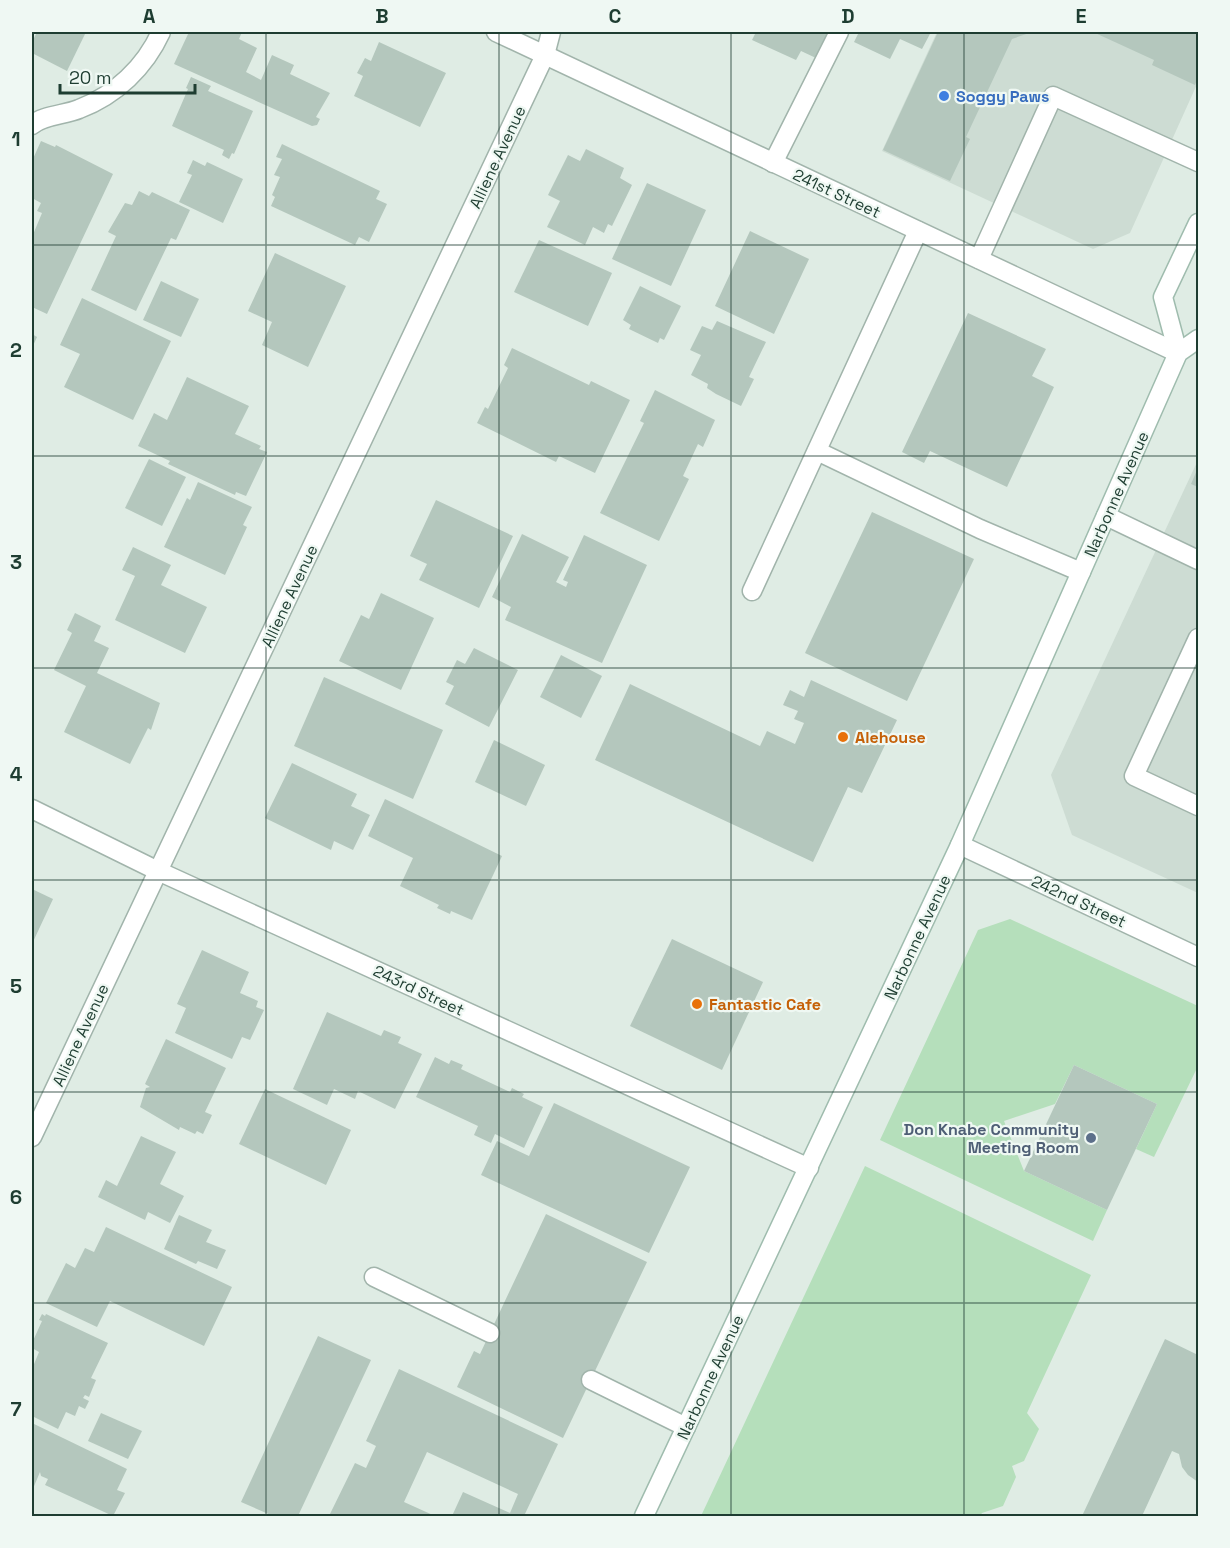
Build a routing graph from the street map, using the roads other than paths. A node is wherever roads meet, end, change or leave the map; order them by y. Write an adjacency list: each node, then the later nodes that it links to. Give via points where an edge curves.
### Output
1 (161, 32): 6 (street, via 124,84 80,109)
2 (496, 32): 5 (street, 241st Street)
3 (551, 32): 5 (street, Alliene Avenue)
4 (839, 32): 8 (street)
5 (545, 55): 8 (street, 241st Street); 23 (street, Alliene Avenue)
6 (32, 125)
7 (1198, 162): 11 (street, via 1053,96)
8 (773, 163): 10 (street, 241st Street)
9 (1198, 223): 13 (street, via 1163,297)
10 (918, 231): 11 (street, 241st Street); 14 (street)
11 (979, 259): 13 (street, 241st Street)
12 (1198, 339): 13 (street)
13 (1178, 353): 15 (street, Narbonne Avenue)
14 (817, 451): 17 (street); 18 (street)
15 (1106, 516): 16 (street); 17 (street, Narbonne Avenue)
16 (1198, 560)
17 (1081, 572): 22 (street, Narbonne Avenue)
18 (752, 591)
19 (1198, 638): 20 (street, via 1134,776)
20 (1198, 806)
21 (32, 809): 23 (street, 243rd Street)
22 (960, 845): 24 (street, 242nd Street); 26 (street, Narbonne Avenue)
23 (158, 871): 25 (street, Alliene Avenue); 26 (street, 243rd Street)
24 (1198, 957)
25 (32, 1137)
26 (809, 1168): 30 (street, Narbonne Avenue)
27 (374, 1277): 28 (street)
28 (490, 1333)
29 (591, 1380): 30 (street)
30 (686, 1426): 31 (street, Narbonne Avenue)
31 (644, 1516)

